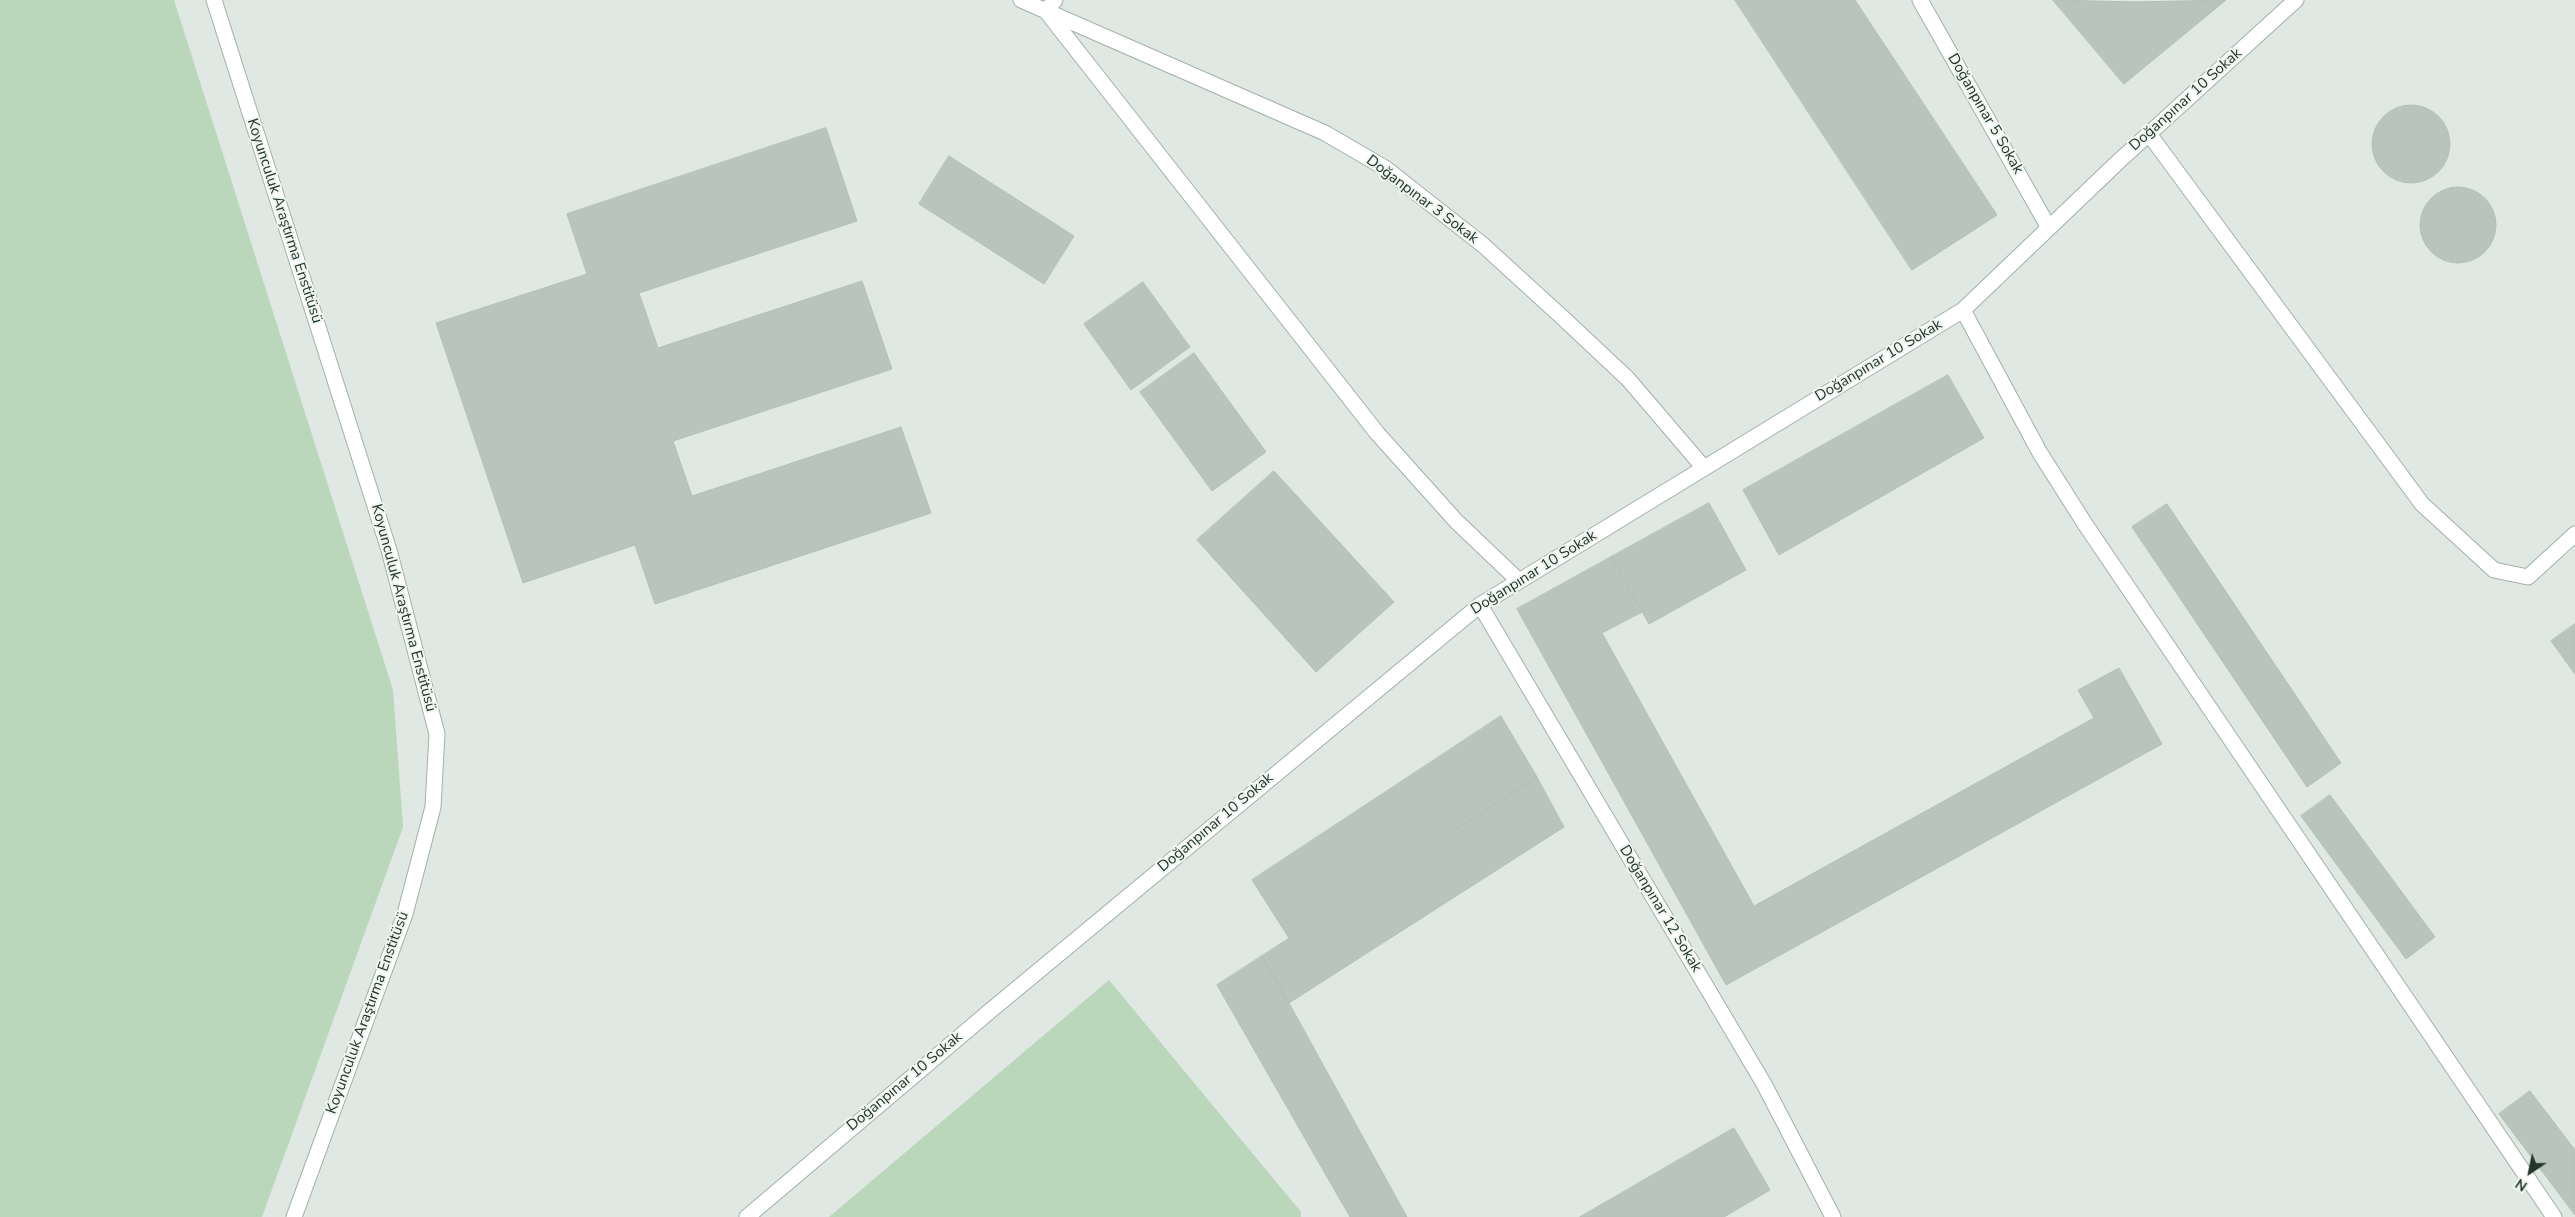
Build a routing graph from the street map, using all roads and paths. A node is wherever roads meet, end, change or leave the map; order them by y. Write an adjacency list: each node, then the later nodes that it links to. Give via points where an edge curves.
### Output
1 (214, 0): 13 (street, Koyunculuk Araştırma Enstitüsü, via 389,550 436,734 433,807 405,914)
2 (1021, 0): 5 (street, Doğanpınar 3 Sokak)
3 (1920, 0): 7 (street, Doğanpınar 5 Sokak)
4 (2296, 0): 6 (street, Doğanpınar 10 Sokak)
5 (1051, 6): 9 (street, Doğanpınar 3 Sokak, via 1325,133 1385,168 1483,245 1628,379); 11 (street, via 1377,433 1456,521)
6 (2148, 134): 7 (street, Doğanpınar 10 Sokak); 10 (street, via 2422,504 2494,570 2528,577)
7 (2049, 228): 8 (street, Doğanpınar 10 Sokak)
8 (1963, 310): 9 (street, Doğanpınar 10 Sokak); 16 (street, via 2040,453 2085,524)
9 (1704, 468): 11 (street, Doğanpınar 10 Sokak)
10 (2575, 534)
11 (1519, 581): 12 (street, Doğanpınar 10 Sokak)
12 (1480, 604): 14 (street, Doğanpınar 10 Sokak); 15 (street, Doğanpınar 12 Sokak, via 1764,1084)
13 (294, 1217)
14 (746, 1217)
15 (1833, 1217)
16 (2554, 1217)

